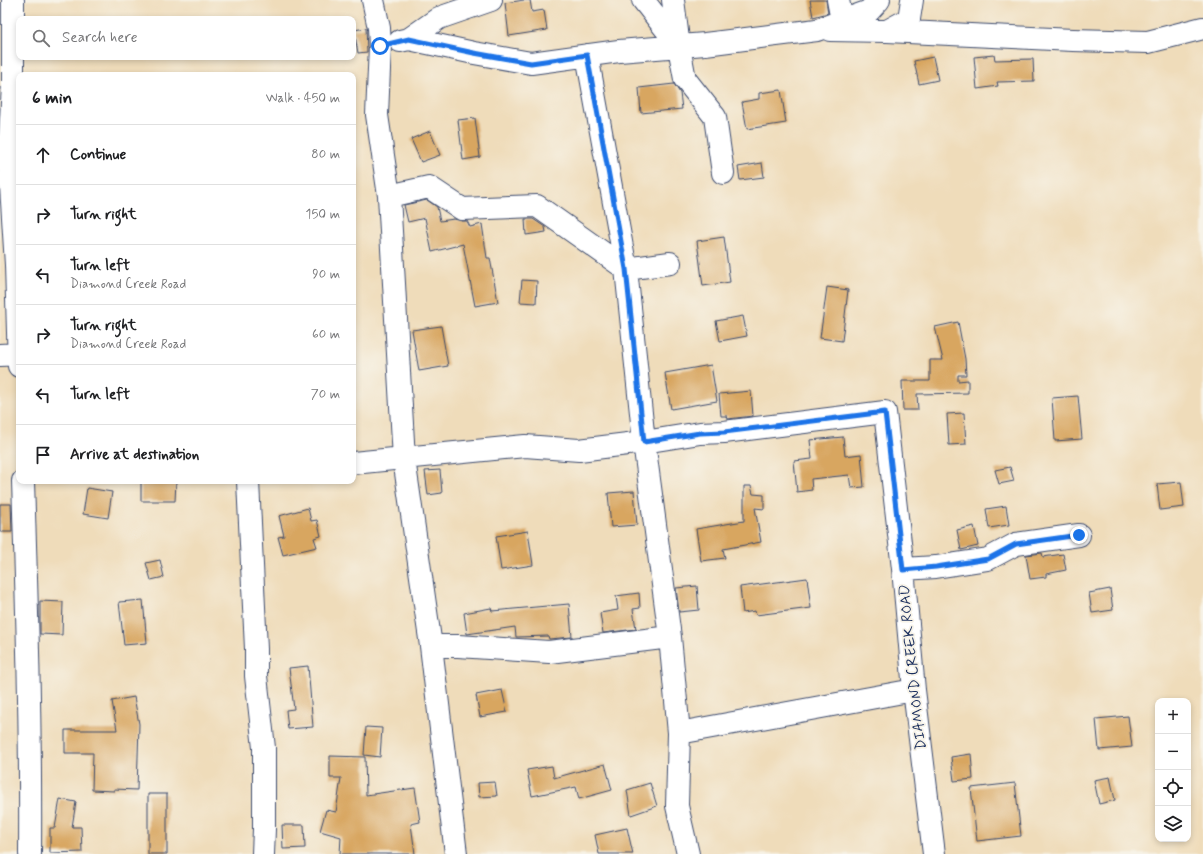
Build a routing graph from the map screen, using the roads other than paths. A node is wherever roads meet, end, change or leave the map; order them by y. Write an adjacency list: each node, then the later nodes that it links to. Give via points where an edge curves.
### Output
1 (13, 0): 19 (street, via 13,85 9,154)
2 (374, 0): 13 (street)
3 (491, 0): 12 (street, via 439,18)
4 (643, 0): 14 (street)
5 (673, 0): 14 (street)
6 (879, 0): 8 (street, via 869,11)
7 (912, 0): 11 (street, via 909,19)
8 (840, 10): 10 (street)
9 (1203, 28): 11 (street, via 1148,42)
10 (817, 30): 11 (street); 14 (street)
11 (887, 31)
12 (409, 39): 13 (street); 15 (street, via 531,63)
13 (380, 46): 17 (street, via 377,115)
14 (679, 46): 15 (street); 16 (street, via 685,79 715,117)
15 (587, 55): 20 (street)
16 (723, 173)
17 (389, 196): 20 (street, via 429,187 462,209 537,206); 24 (street)
18 (670, 263): 20 (street)
19 (16, 265)
20 (626, 269): 23 (street)
21 (16, 354): 22 (street)
22 (0, 355)
23 (644, 442): 24 (street, DIAMOND CREEK ROAD, via 579,450 525,446); 29 (street, DIAMOND CREEK ROAD, via 700,433 885,412); 30 (street)
24 (404, 459): 25 (street, DIAMOND CREEK ROAD); 31 (street)
25 (356, 463)
26 (23, 484): 34 (street, via 30,710)
27 (248, 484): 35 (street, via 256,676 264,748)
28 (1079, 535): 29 (street, via 1016,544 988,559)
29 (903, 570): 32 (street, DIAMOND CREEK ROAD)
30 (670, 637): 31 (street, via 549,652); 33 (street)
31 (431, 646): 36 (street)
32 (914, 690): 33 (street); 38 (street, DIAMOND CREEK ROAD)
33 (679, 733): 37 (street, via 677,806)
34 (30, 854)
35 (263, 854)
36 (456, 854)
37 (688, 854)
38 (934, 854)

